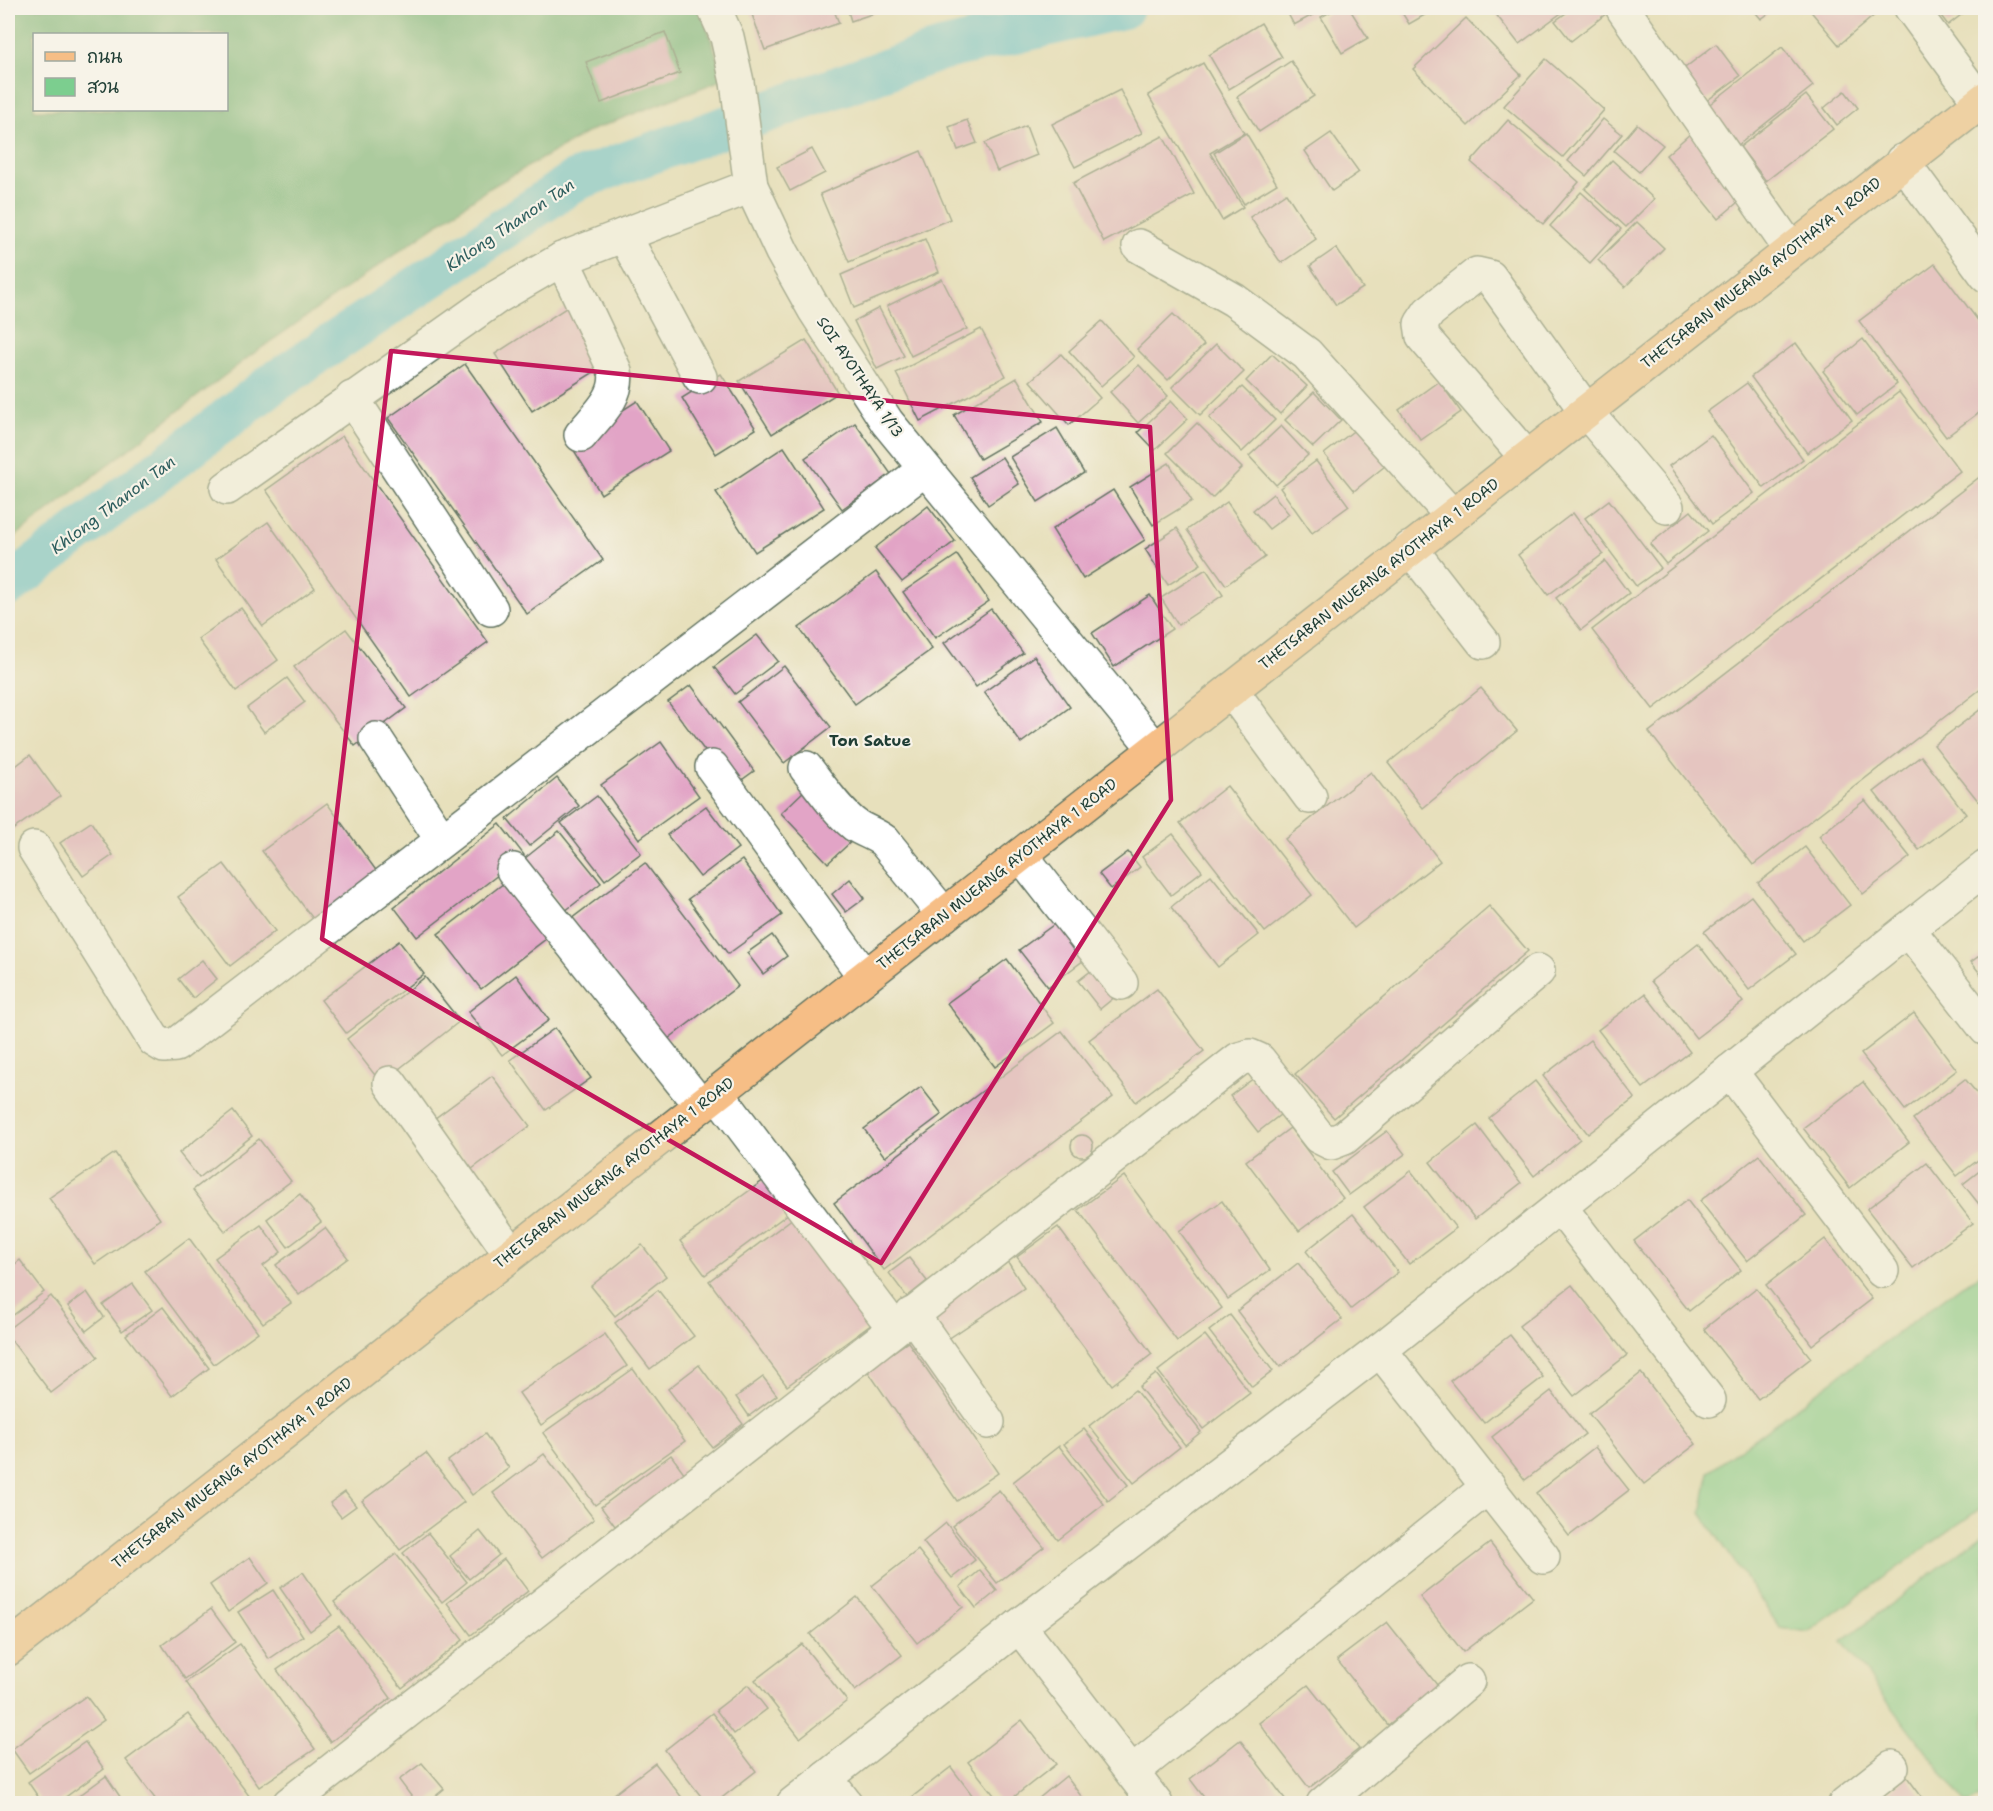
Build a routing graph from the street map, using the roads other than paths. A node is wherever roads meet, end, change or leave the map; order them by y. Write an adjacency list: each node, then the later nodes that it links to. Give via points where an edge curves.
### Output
1 (714, 8): 6 (street, SOI AYOTHAYA 1/13, via 727,37 737,82)
2 (1911, 8): 4 (street)
3 (1623, 9): 9 (street)
4 (1983, 100): 5 (main road, THETSABAN MUEANG AYOTHAYA 1 ROAD)
5 (1902, 161): 9 (main road, THETSABAN MUEANG AYOTHAYA 1 ROAD); 11 (street)
6 (750, 176): 7 (street); 17 (street, SOI AYOTHAYA 1/13, via 782,252 819,318 887,422)
7 (624, 235): 10 (street); 12 (street)
8 (1139, 246): 20 (street, via 1234,300 1307,354)
9 (1791, 250): 14 (main road, THETSABAN MUEANG AYOTHAYA 1 ROAD)
10 (562, 259): 13 (street, via 496,297); 15 (street, via 617,382 614,395)
11 (1986, 275)
12 (700, 377)
13 (352, 398): 18 (street); 22 (street)
14 (1586, 411): 16 (main road, THETSABAN MUEANG AYOTHAYA 1 ROAD); 16 (street, via 1490,278 1478,274 1429,312 1421,324 1423,337); 19 (street)
15 (581, 435)
16 (1527, 458): 20 (main road, THETSABAN MUEANG AYOTHAYA 1 ROAD)
17 (925, 469): 26 (street, SOI AYOTHAYA 1/13); 30 (street)
18 (227, 488)
19 (1667, 507)
20 (1452, 516): 21 (main road, THETSABAN MUEANG AYOTHAYA 1 ROAD)
21 (1410, 548): 23 (street); 24 (main road, THETSABAN MUEANG AYOTHAYA 1 ROAD)
22 (490, 609)
23 (1483, 642)
24 (1231, 690): 26 (main road, THETSABAN MUEANG AYOTHAYA 1 ROAD); 29 (street)
25 (376, 739): 30 (street)
26 (1155, 749): 32 (main road, THETSABAN MUEANG AYOTHAYA 1 ROAD)
27 (712, 767): 38 (street)
28 (806, 768): 35 (street, via 846,817 884,841)
29 (1310, 797)
30 (442, 840): 31 (street, via 176,1045 164,1046 154,1040)
31 (34, 848)
32 (1021, 855): 35 (main road, THETSABAN MUEANG AYOTHAYA 1 ROAD); 39 (street)
33 (1986, 867): 36 (street)
34 (513, 870): 43 (street)
35 (944, 915): 38 (main road, THETSABAN MUEANG AYOTHAYA 1 ROAD)
36 (1908, 929): 40 (street); 41 (street)
37 (1538, 971): 47 (street, via 1344,1138 1331,1143 1319,1137 1259,1060 1250,1056 1239,1059)
38 (865, 977): 43 (main road, THETSABAN MUEANG AYOTHAYA 1 ROAD)
39 (1120, 982)
40 (1986, 1029)
41 (1730, 1071): 44 (street); 46 (street)
42 (390, 1083): 45 (street)
43 (708, 1099): 45 (main road, THETSABAN MUEANG AYOTHAYA 1 ROAD); 47 (street)
44 (1560, 1207): 48 (street); 49 (street)
45 (511, 1254): 54 (main road, THETSABAN MUEANG AYOTHAYA 1 ROAD)
46 (1882, 1271)
47 (903, 1321): 50 (street); 59 (street)
48 (1380, 1350): 51 (street); 53 (street)
49 (1709, 1400)
50 (988, 1422)
51 (1489, 1486): 52 (street); 57 (street)
52 (1543, 1557)
53 (1019, 1626): 57 (street); 58 (street)
54 (8, 1649)
55 (1468, 1681): 63 (street)
56 (1892, 1767): 64 (street)
57 (1132, 1772): 62 (street)
58 (826, 1778): 60 (street); 61 (street)
59 (289, 1803)
60 (793, 1803)
61 (846, 1803)
62 (1156, 1803)
63 (1323, 1803)
64 (1845, 1803)

